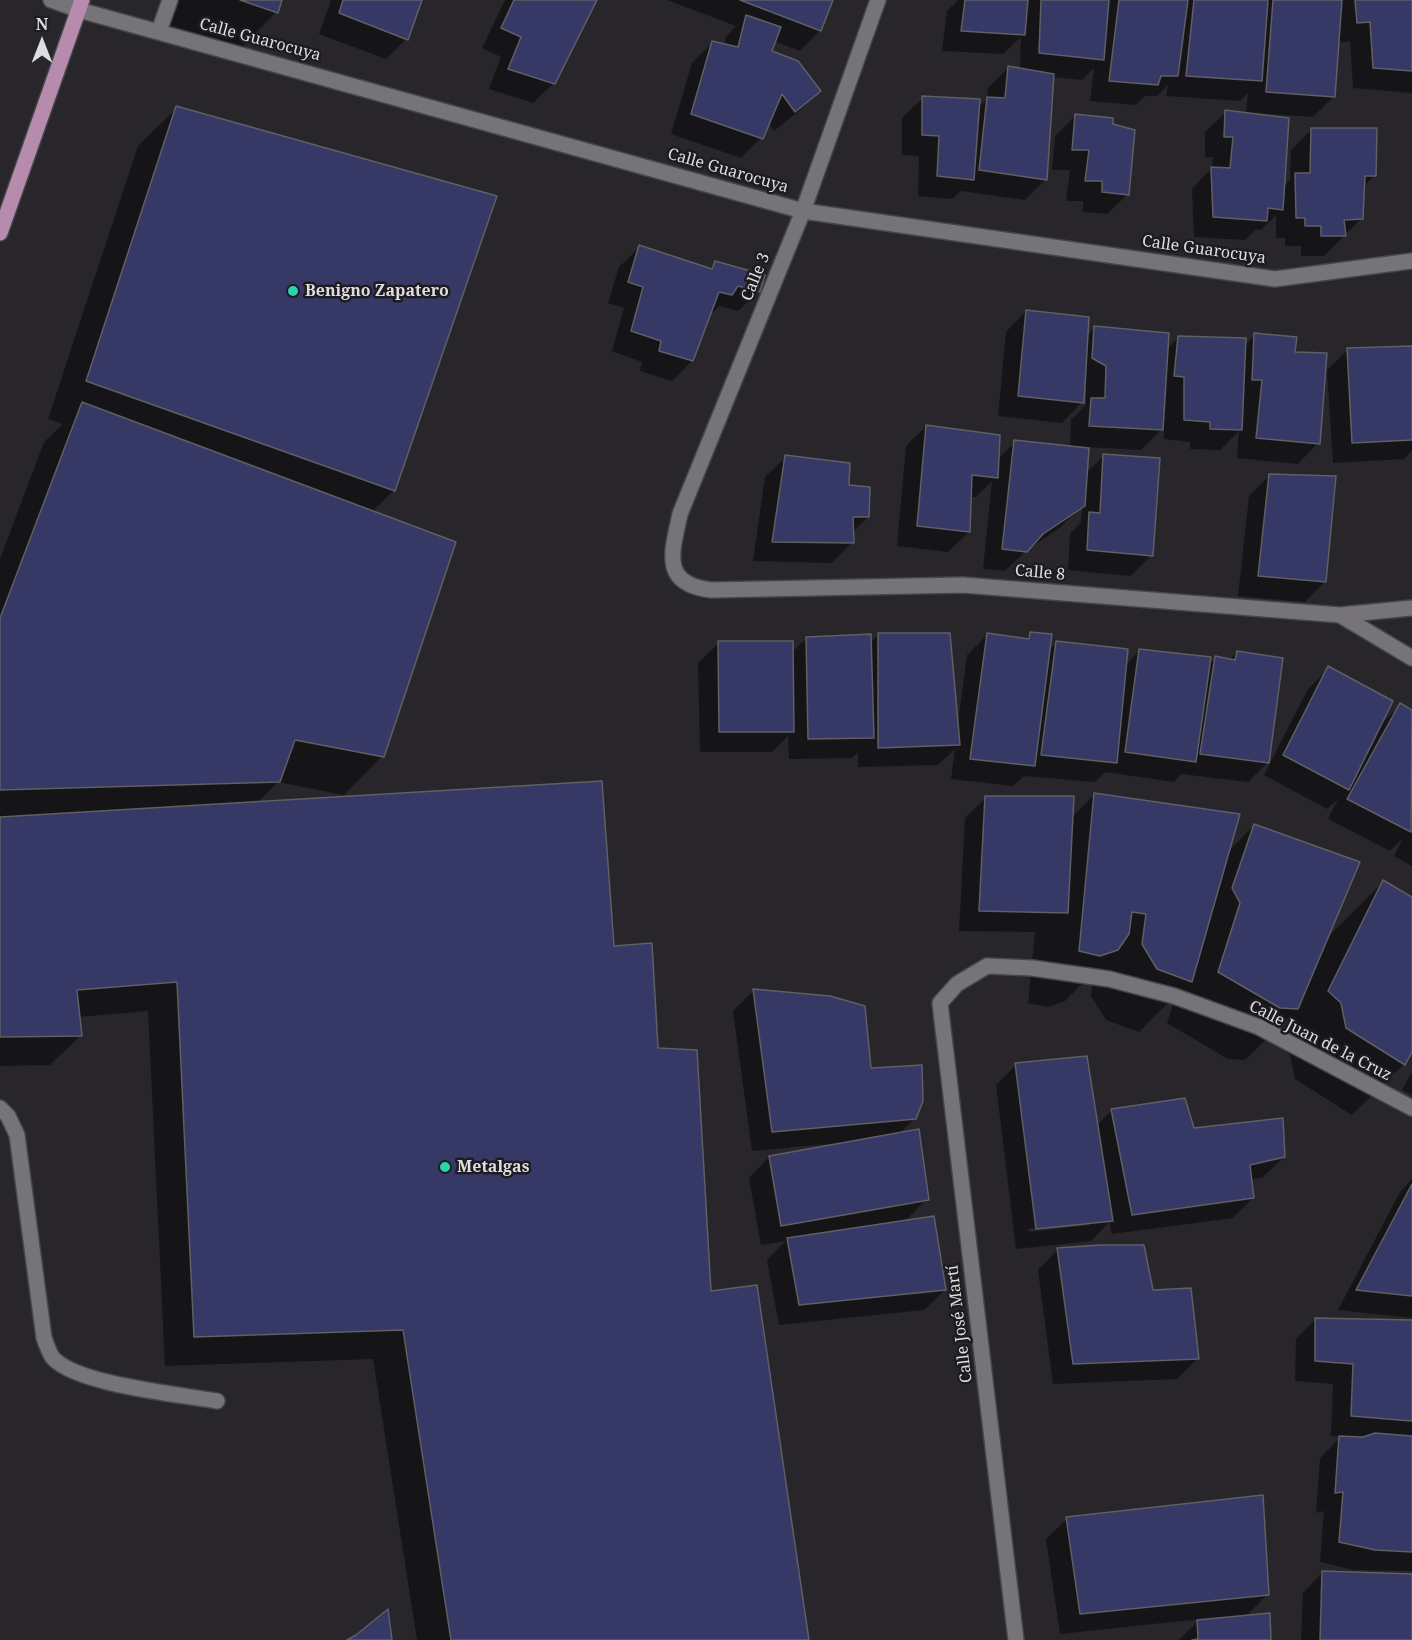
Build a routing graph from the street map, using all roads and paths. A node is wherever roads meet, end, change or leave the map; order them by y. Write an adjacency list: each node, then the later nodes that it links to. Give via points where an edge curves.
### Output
1 (51, 0): 4 (street, Calle Guarocuya)
2 (170, 0): 5 (street)
3 (878, 0): 6 (street, Calle 3)
4 (81, 5): 5 (street, Calle Guarocuya); 7 (main road)
5 (159, 31): 6 (street, Calle Guarocuya)
6 (803, 211): 8 (street, Calle Guarocuya, via 1275,279); 9 (street, Calle 3, via 680,514 673,549)
7 (0, 233)
8 (1412, 261)
9 (674, 568): 11 (street, Calle 8, via 680,580 693,588 711,590 963,585)
10 (1412, 608): 11 (street, Calle 8)
11 (1340, 615): 12 (street)
12 (1412, 658)
13 (940, 1003): 15 (street, Calle Juan de la Cruz, via 957,984 987,966 1108,979 1174,996 1258,1027); 17 (street, Calle José Martí)
14 (0, 1108): 16 (street, via 16,1135 44,1338 52,1358 70,1371 95,1379)
15 (1412, 1108)
16 (217, 1401)
17 (1016, 1640)

